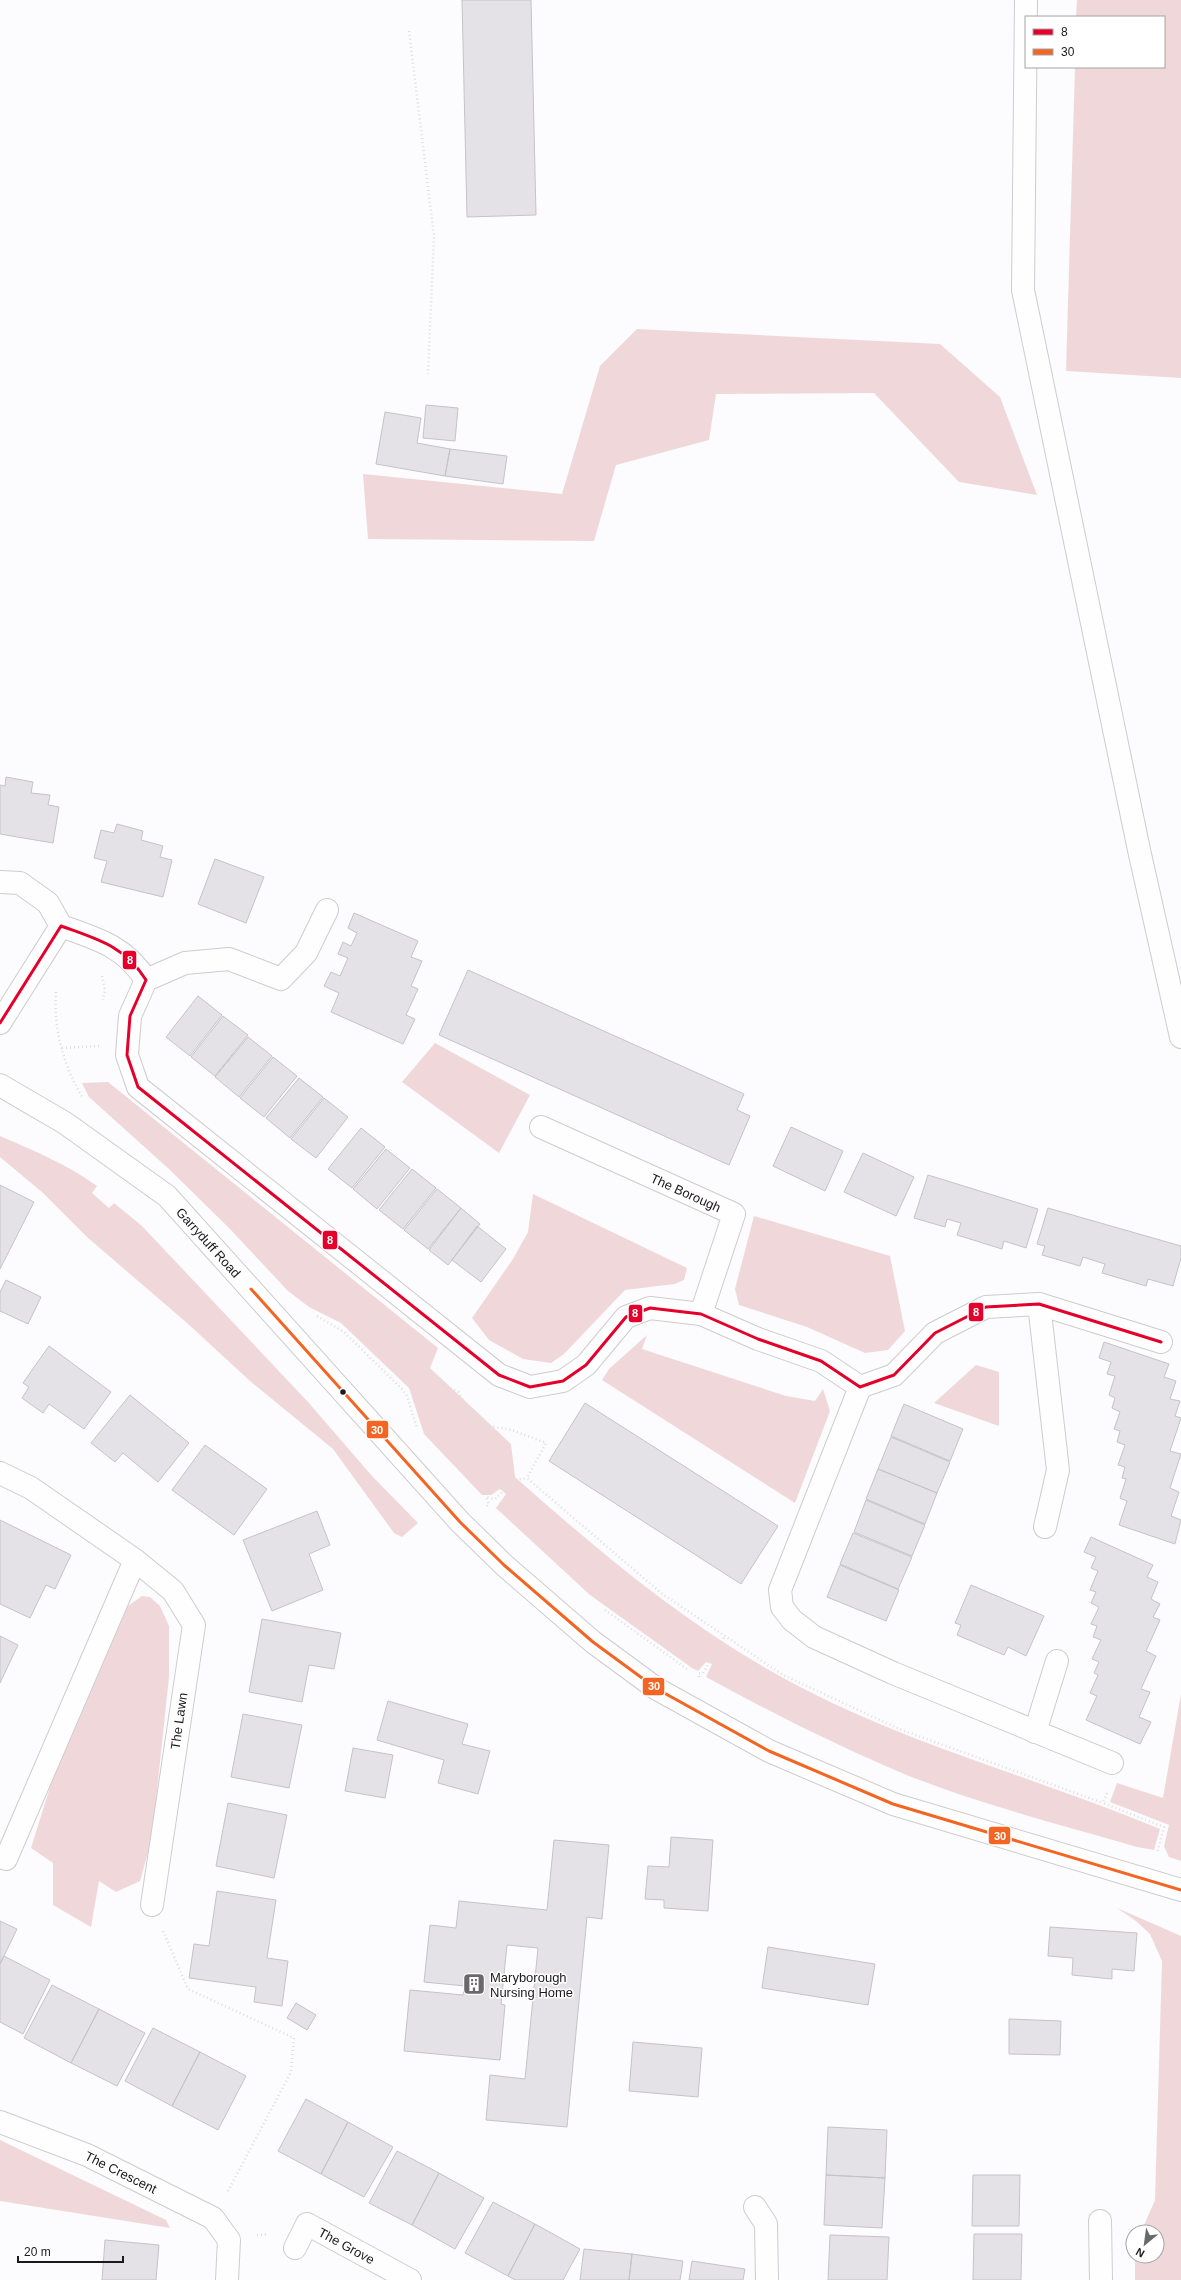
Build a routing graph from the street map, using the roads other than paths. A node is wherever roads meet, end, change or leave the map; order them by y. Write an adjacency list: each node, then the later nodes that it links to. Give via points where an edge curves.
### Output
1 (1026, 0): 2 (street)
2 (1026, 16)
3 (1025, 68): 9 (street, via 1023,290 1139,850)
4 (0, 882): 6 (street, via 20,883 48,903)
5 (327, 910): 7 (street, via 306,953 281,979 229,959 185,963)
6 (61, 926): 7 (street, via 107,943 137,964); 8 (street)
7 (146, 980): 13 (street, via 130,1016 127,1055 138,1087 499,1375 530,1386 563,1381 586,1365 626,1317 650,1308)
8 (0, 1023)
9 (1181, 1037)
10 (0, 1085): 23 (street, Garryduff Road, via 65,1123 167,1196 460,1522 504,1565 593,1642 657,1689 769,1751 893,1804)
11 (541, 1127): 13 (street, The Borough, via 734,1214)
12 (1040, 1304): 14 (street); 15 (street, via 986,1307 935,1333 894,1374); 17 (street, via 1058,1470)
13 (701, 1314): 15 (street, via 758,1339 821,1361)
14 (1161, 1342)
15 (860, 1387): 20 (street, via 780,1590 782,1607 792,1620 814,1638)
16 (0, 1473): 18 (street, The Lawn, via 31,1488)
17 (1045, 1527)
18 (135, 1560): 22 (street); 24 (street, The Lawn, via 173,1591 194,1625)
19 (1057, 1661): 20 (street)
20 (1035, 1732): 21 (street)
21 (1112, 1763)
22 (6, 1859)
23 (1181, 1890)
24 (152, 1905)
25 (0, 2122): 29 (street, The Crescent, via 87,2155 213,2218 230,2240)
26 (755, 2207): 31 (street, via 766,2224)
27 (1100, 2221): 32 (street)
28 (295, 2248): 30 (street, The Grove, via 307,2224)
29 (227, 2280)
30 (410, 2280)
31 (767, 2280)
32 (1101, 2280)

